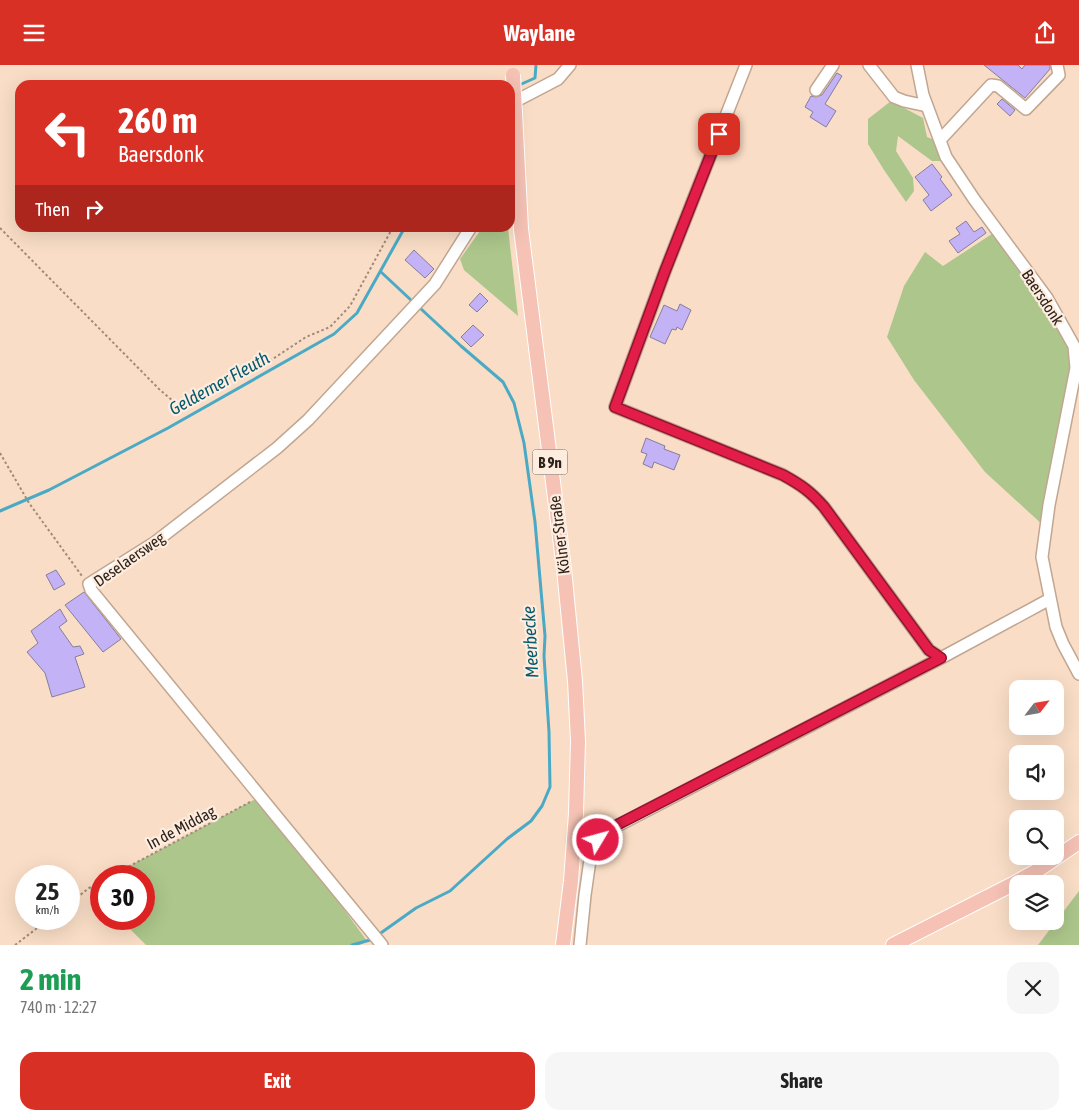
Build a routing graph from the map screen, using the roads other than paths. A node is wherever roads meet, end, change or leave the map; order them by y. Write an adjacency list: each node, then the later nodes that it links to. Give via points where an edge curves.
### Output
1 (570, 65): 9 (street, via 558,79)
2 (746, 65): 14 (street, via 615,407 783,475 812,494 929,650)
3 (832, 65): 7 (street)
4 (869, 65): 8 (street, via 894,97)
5 (917, 65): 8 (street, Baersdonk)
6 (1057, 65): 10 (street, via 1059,75 1026,109 998,86 991,85)
7 (816, 90)
8 (927, 106): 10 (street, Baersdonk)
9 (515, 107)
10 (940, 140): 13 (street, Baersdonk, via 946,157 1047,298 1074,345 1076,368 1042,557)
11 (515, 149): 18 (main road, Kölner Straße / B 9n, via 521,229 575,681 578,741 576,813)
12 (468, 232): 17 (street, Deselaersweg, via 435,284 308,420 277,448 154,543 89,584)
13 (1050, 599): 14 (street); 15 (street, Baersdonk, via 1056,627)
14 (941, 658): 19 (street, via 613,827 598,840 590,853)
15 (1079, 674)
16 (1079, 842): 20 (main road, via 1011,885)
17 (382, 945)
18 (563, 945)
19 (580, 945)
20 (893, 945)

